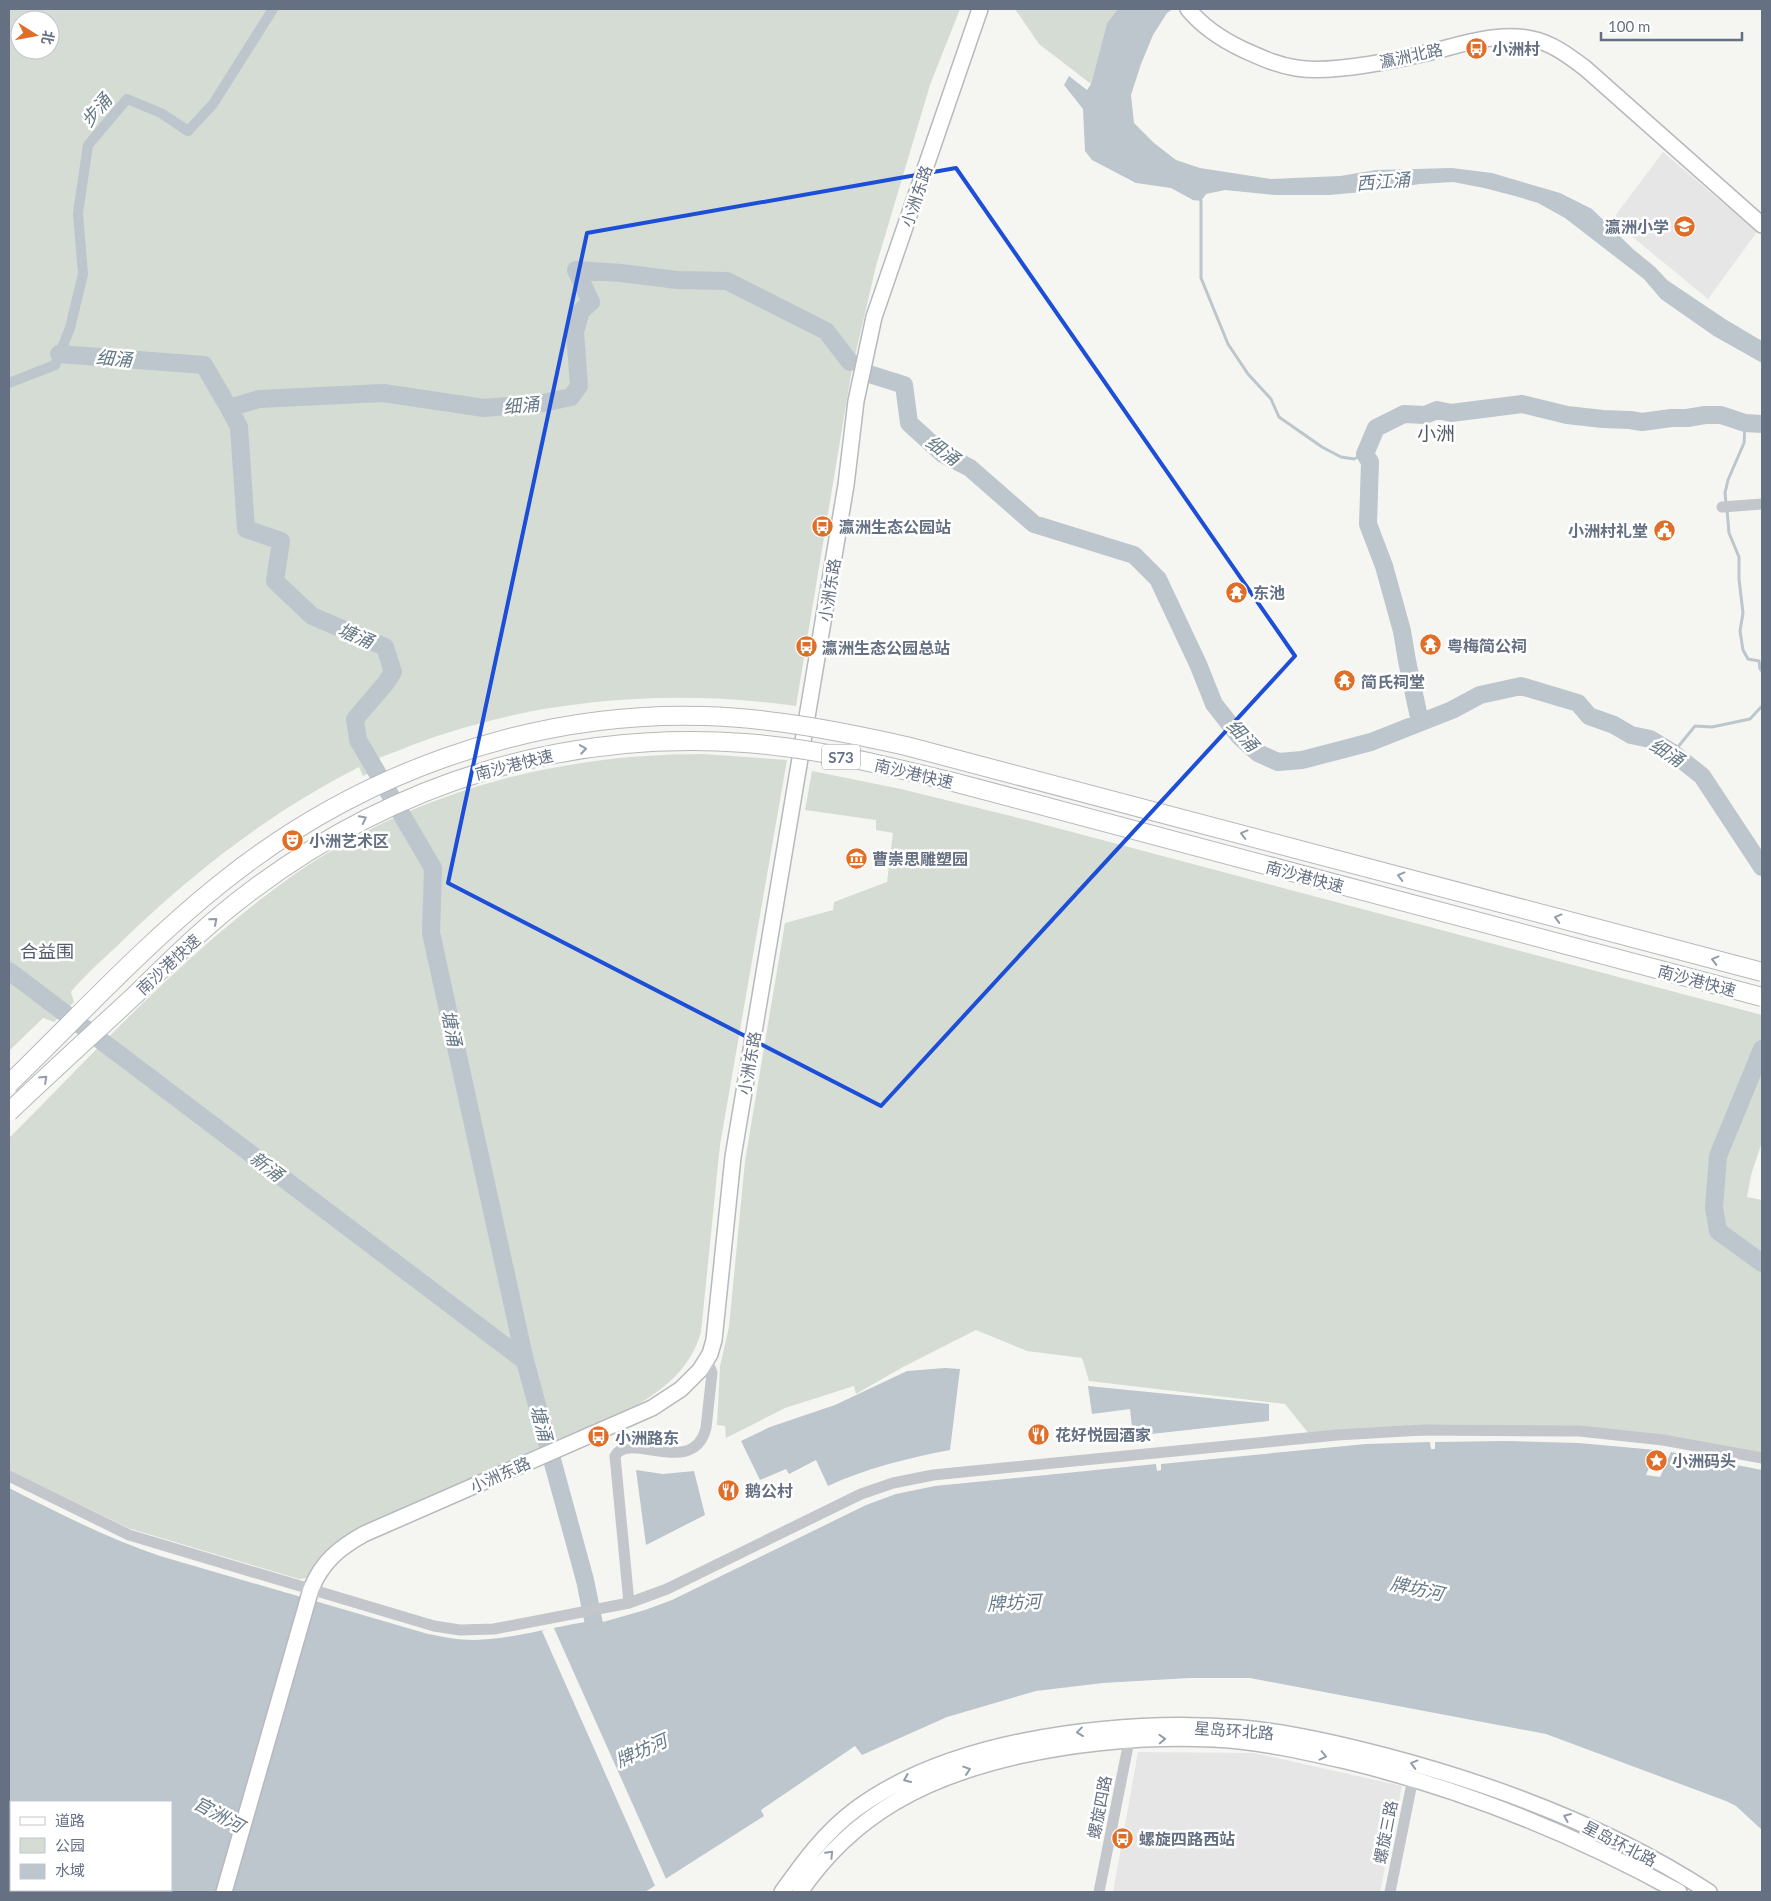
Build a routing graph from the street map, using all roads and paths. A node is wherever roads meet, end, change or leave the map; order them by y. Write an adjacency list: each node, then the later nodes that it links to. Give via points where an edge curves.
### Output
1 (980, 9): 10 (main road, 小洲东路, via 879,300 860,379 846,485 733,1157 716,1329)
2 (1189, 10): 3 (main road, 瀛洲北路, via 1199,22 1231,44 1268,61 1297,68 1367,64 1504,37 1534,39 1548,44 1585,68)
3 (1762, 225)
4 (1762, 504): 5 (street)
5 (1722, 507)
6 (1762, 972): 8 (highway, 南沙港快速 / S73, one-way to 8, bridge, via 898,744 772,721 704,716 641,717 575,725 481,746 385,781 319,816 251,860 212,891 161,936)
7 (1762, 998): 9 (highway, 南沙港快速 / S73, one-way to 7, bridge, via 218,917 272,875 332,836 414,796 504,764 575,750 638,743 748,743 878,765)
8 (9, 1084)
9 (9, 1112)
10 (707, 1360): 13 (main road, 小洲东路, via 695,1376 663,1402 348,1542 325,1563); 14 (street, via 712,1373 706,1428 697,1444 688,1450 674,1452 627,1448 615,1456)
11 (1762, 1458): 14 (street, via 1663,1440 1579,1432 1394,1431 933,1475 893,1482 861,1494 667,1589)
12 (9, 1476): 13 (street, via 128,1535)
13 (310, 1594): 14 (street, via 460,1630 507,1627); 19 (main road, 小洲东路)
14 (629, 1603)
15 (1128, 1734): 16 (main road, 星岛环北路, one-way to 16, via 1273,1745); 17 (main road, 星岛环北路, one-way to 15, via 1614,1838 1548,1809 1492,1787 1397,1759 1335,1743 1245,1728 1160,1726); 18 (main road, 星岛环北路, one-way to 15, via 834,1849 883,1809 931,1784 982,1765); 20 (main road, 星岛环北路, one-way to 20, via 1070,1733 1010,1744 954,1760 894,1784 837,1825 804,1859); 22 (street, 螺旋四路)
16 (1413, 1778): 23 (street, 螺旋三路); 24 (main road, 星岛环北路, via 1521,1816)
17 (1688, 1879): 24 (street); 25 (main road, 星岛环北路)
18 (810, 1885): 21 (main road, 星岛环北路)
19 (224, 1892)
20 (782, 1892)
21 (800, 1892)
22 (1099, 1892)
23 (1390, 1892)
24 (1680, 1892)
25 (1708, 1892)

